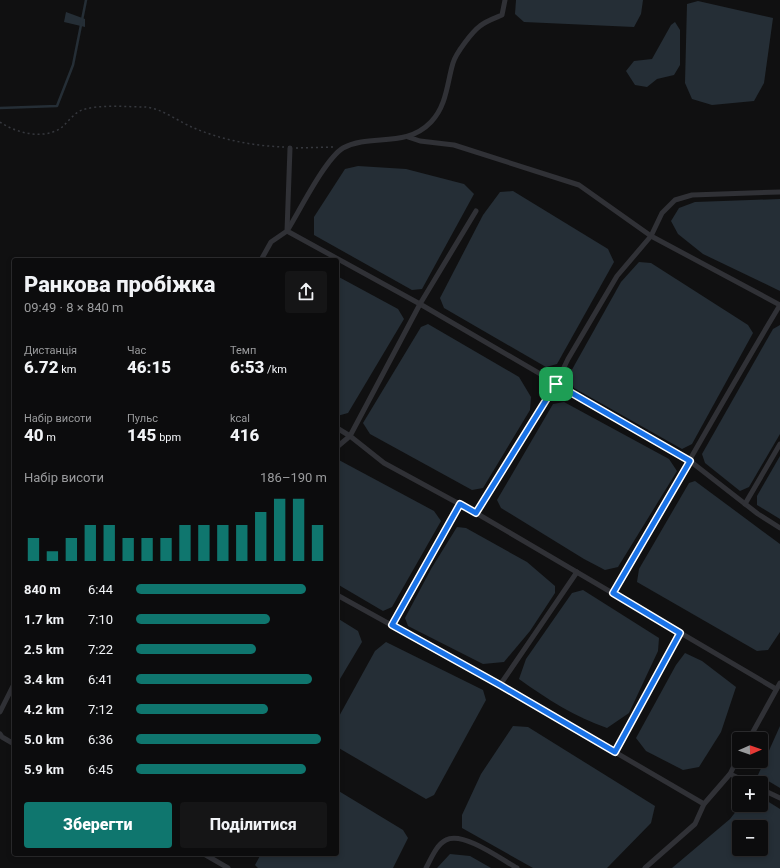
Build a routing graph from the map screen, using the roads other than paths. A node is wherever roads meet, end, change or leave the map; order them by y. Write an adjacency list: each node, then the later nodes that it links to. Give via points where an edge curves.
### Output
1 (505, 0): 2 (lane, via 502,15 480,26 456,57 439,112 427,126)
2 (408, 137): 6 (lane, via 348,146 339,151 331,159); 7 (lane, via 420,142 454,145 579,185)
3 (290, 148): 6 (lane)
4 (780, 192): 7 (lane, via 692,195 675,200 662,213)
5 (476, 211): 11 (lane)
6 (287, 231): 8 (lane, via 271,242); 9 (lane)
7 (651, 236): 12 (lane); 13 (lane, via 617,276)
8 (262, 258)
9 (336, 258)
10 (339, 260): 11 (lane)
11 (420, 304): 13 (lane); 15 (lane)
12 (780, 305): 18 (lane)
13 (556, 384): 18 (lane); 21 (lane)
14 (339, 429): 15 (lane)
15 (350, 436): 17 (lane); 19 (lane, via 384,463)
16 (780, 444): 20 (lane)
17 (339, 445)
18 (690, 461): 20 (lane); 24 (lane)
19 (460, 504): 21 (lane); 26 (lane)
20 (745, 504): 22 (lane)
21 (476, 513): 23 (lane)
22 (780, 528)
23 (577, 572): 24 (lane); 29 (lane)
24 (613, 593): 27 (lane)
25 (339, 596): 26 (lane)
26 (392, 625): 29 (lane)
27 (680, 633): 31 (lane); 36 (lane)
28 (780, 683): 31 (lane)
29 (500, 685): 36 (lane)
30 (12, 688): 32 (lane)
31 (776, 690): 33 (lane)
32 (0, 712)
33 (753, 732)
34 (0, 734): 35 (lane)
35 (12, 743)
36 (615, 752): 42 (lane)
37 (733, 768): 38 (lane)
38 (730, 774): 39 (lane); 42 (lane)
39 (734, 776)
40 (768, 792): 41 (lane)
41 (780, 798)
42 (704, 804): 47 (lane, via 695,824)
43 (207, 856): 44 (lane)
44 (228, 868)
45 (426, 868): 46 (lane, via 439,846 446,840 455,838 467,840)
46 (517, 868)
47 (645, 868)

